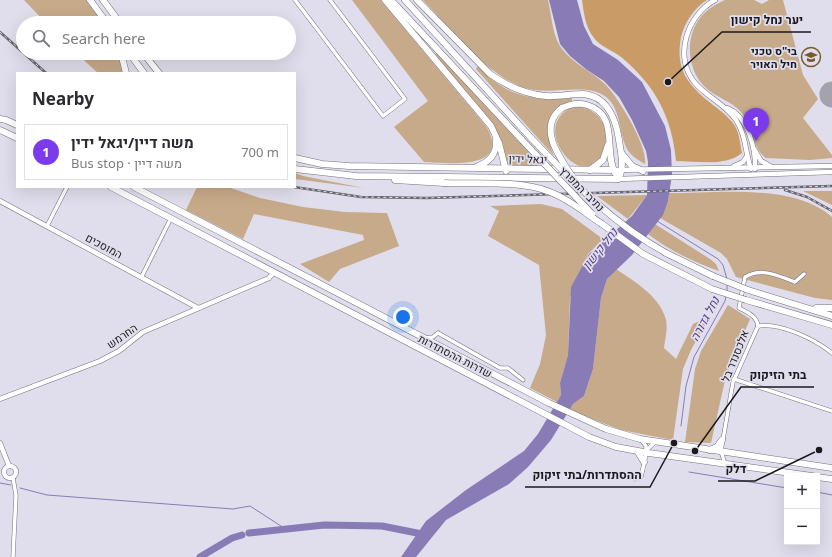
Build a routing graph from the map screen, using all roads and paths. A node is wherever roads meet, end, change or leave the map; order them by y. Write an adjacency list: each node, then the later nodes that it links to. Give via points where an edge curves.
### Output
1 (90, 0): 10 (highway)
2 (103, 0): 11 (highway)
3 (295, 0): 4 (street, via 383,116 405,99)
4 (330, 0)
5 (385, 0): 22 (highway, via 485,118)
6 (391, 0): 51 (highway, נתיבי המפרץ, bridge, via 565,188)
7 (406, 0): 48 (highway, נתיבי המפרץ, bridge)
8 (417, 0): 26 (highway, via 500,81 528,93 546,96 582,94 598,99 610,110)
9 (715, 0): 18 (street, via 704,8 690,25 684,54 687,69 694,82)
10 (102, 16)
11 (115, 16)
12 (123, 60): 15 (highway)
13 (134, 60): 16 (highway)
14 (149, 60): 17 (highway)
15 (126, 72)
16 (143, 72)
17 (158, 72)
18 (726, 108): 25 (street, via 740,117); 27 (street, via 741,130)
19 (0, 119): 20 (highway)
20 (16, 125)
21 (0, 130): 24 (highway)
22 (494, 133): 30 (highway, via 496,145 492,157); 35 (highway, via 499,142)
23 (609, 133): 36 (highway); 38 (highway, via 603,160 595,168); 48 (highway, bridge, via 605,119 595,109 581,104 562,108 554,118 551,125 556,152)
24 (16, 138)
25 (752, 143): 32 (street); 33 (street, via 761,161)
26 (621, 153): 37 (highway); 39 (highway, via 632,166)
27 (748, 154): 31 (street, via 743,162); 32 (street)
28 (296, 158): 30 (highway, יגאל ידין, via 349,166)
29 (832, 166): 33 (street, יגאל ידין)
30 (473, 168): 35 (highway, יגאל ידין)
31 (726, 168): 32 (street, יגאל ידין); 39 (street, יגאל ידין)
32 (753, 168): 33 (street, יגאל ידין); 41 (street)
33 (774, 168)
34 (296, 169): 42 (highway, יגאל ידין)
35 (505, 169): 38 (highway, יגאל ידין); 43 (highway)
36 (614, 170): 37 (street, יגאל ידין); 38 (highway, יגאל ידין); 44 (highway)
37 (623, 170): 39 (street, יגאל ידין); 44 (highway)
38 (587, 171)
39 (643, 171)
40 (832, 172): 41 (street, יגאל ידין)
41 (754, 174): 44 (street, יגאל ידין)
42 (356, 176): 43 (highway, יגאל ידין); 51 (highway, bridge, via 411,182 520,185 541,189 566,200)
43 (510, 178): 44 (highway, יגאל ידין)
44 (618, 179)
45 (66, 188): 52 (street)
46 (113, 188): 53 (highway, שדרות ההסתדרות)
47 (136, 188): 63 (highway, שדרות ההסתדרות)
48 (581, 189): 56 (highway, נתיבי המפרץ, bridge, via 626,229 666,253 713,276)
49 (0, 201): 52 (street, המוסכים)
50 (169, 222): 55 (street)
51 (602, 224): 60 (highway, נתיבי המפרץ, bridge, via 643,254 712,289)
52 (47, 226): 55 (street, המוסכים)
53 (274, 273): 57 (street, החרמש, via 269,278); 75 (highway, שדרות ההסתדרות, via 577,431 601,442)
54 (804, 274): 61 (street, via 795,282 766,272 752,272 745,277 739,308 752,315)
55 (142, 276): 57 (street, המוסכים)
56 (773, 298): 58 (highway, via 814,308); 59 (highway, נתיבי המפרץ)
57 (198, 308): 68 (street, החרמש, via 142,332 119,351 100,361)
58 (832, 308)
59 (832, 316)
60 (832, 325)
61 (758, 326): 65 (street, via 776,326 801,335); 66 (street, אלכסנדר בל)
62 (438, 333): 63 (street); 64 (street, via 437,340); 67 (street, via 500,368 508,368)
63 (425, 338): 64 (highway, שדרות ההסתדרות)
64 (440, 346): 70 (highway, שדרות ההסתדרות, via 584,420)
65 (832, 353)
66 (734, 379): 69 (street); 71 (street, אלכסנדר בל)
67 (523, 380)
68 (0, 399)
69 (832, 411)
70 (640, 439): 72 (highway, שדרות ההסתדרות); 77 (street, via 646,446)
71 (722, 440): 74 (highway, via 717,447); 76 (street, אלכסנדר בל); 76 (street, אלכסנדר בל)
72 (656, 442): 74 (highway, שדרות ההסתדרות); 77 (street, via 650,445)
73 (0, 443): 80 (street)
74 (710, 450): 76 (highway, שדרות ההסתדרות)
75 (636, 451): 77 (highway, שדרות ההסתדרות); 78 (highway)
76 (724, 452): 79 (street, אלכסנדר בל); 81 (highway, שדרות ההסתדרות)
77 (646, 453): 78 (street); 79 (highway, שדרות ההסתדרות)
78 (644, 462): 86 (street, via 641,477)
79 (726, 465): 82 (highway, שדרות ההסתדרות)
80 (9, 466): 84 (street, via 16,470); 84 (street, via 5,474 8,478)
81 (832, 468)
82 (789, 473)
83 (820, 477): 85 (highway)
84 (13, 478): 87 (street, via 16,495)
85 (832, 479)
86 (635, 480)
87 (13, 557)

